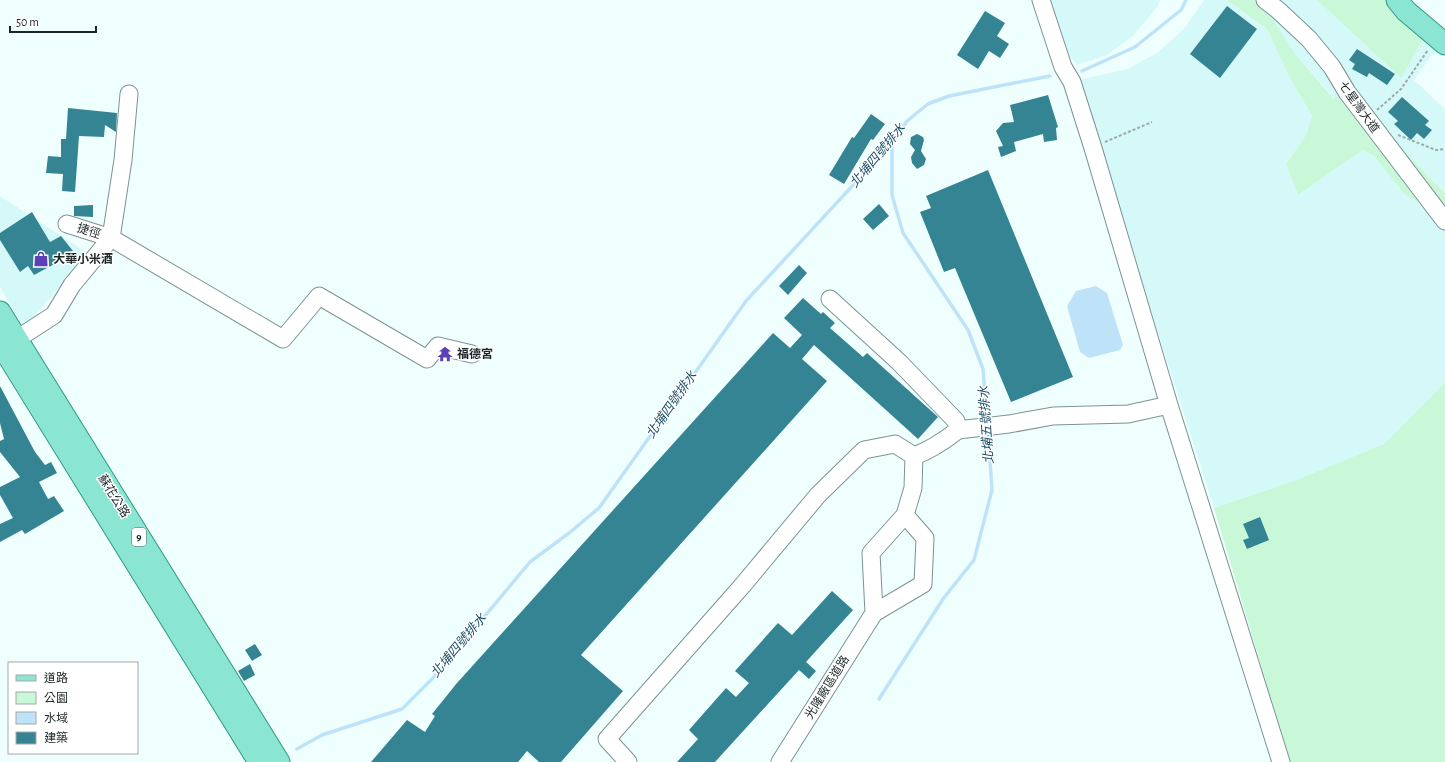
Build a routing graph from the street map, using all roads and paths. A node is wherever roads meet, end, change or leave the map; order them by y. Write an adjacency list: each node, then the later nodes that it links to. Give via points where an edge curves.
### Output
1 (1041, 0): 11 (street, via 1063,67 1072,82)
2 (1265, 0): 13 (street, 七星灣大道, via 1309,40 1332,67 1347,92)
3 (1397, 0): 4 (main road)
4 (1441, 41): 7 (path, via 1401,89)
5 (129, 94): 15 (street, via 123,160)
6 (1372, 104): 7 (path)
7 (1377, 110): 8 (path)
8 (1381, 115)
9 (1152, 122): 11 (path)
10 (1394, 130): 12 (path, via 1399,136 1436,150)
11 (1093, 148): 20 (street)
12 (1445, 149)
13 (1445, 221)
14 (67, 224): 15 (street, 捷徑)
15 (111, 238): 18 (street, via 72,285 54,315); 19 (street, 捷徑, via 283,339 319,296 427,359 438,346)
16 (830, 300): 21 (street, via 936,399 956,421)
17 (0, 312): 18 (main road, 蘇花公路 / 9)
18 (7, 343): 23 (main road, 蘇花公路 / 9)
19 (472, 354)
20 (1169, 405): 21 (street, via 1128,414 1053,416); 30 (street)
21 (958, 430): 22 (street, via 928,451)
22 (914, 456): 24 (street, via 914,488); 28 (street, via 895,444 864,450 818,495 742,586 607,739)
23 (101, 490): 26 (main road, 蘇花公路 / 9); 27 (main road, 蘇花公路 / 9)
24 (905, 514): 25 (street, via 871,553); 25 (street, 光隆廠區道路, via 925,538 922,584)
25 (874, 613): 29 (street, 光隆廠區道路)
26 (259, 762)
27 (279, 762)
28 (628, 762)
29 (780, 762)
30 (1281, 762)

